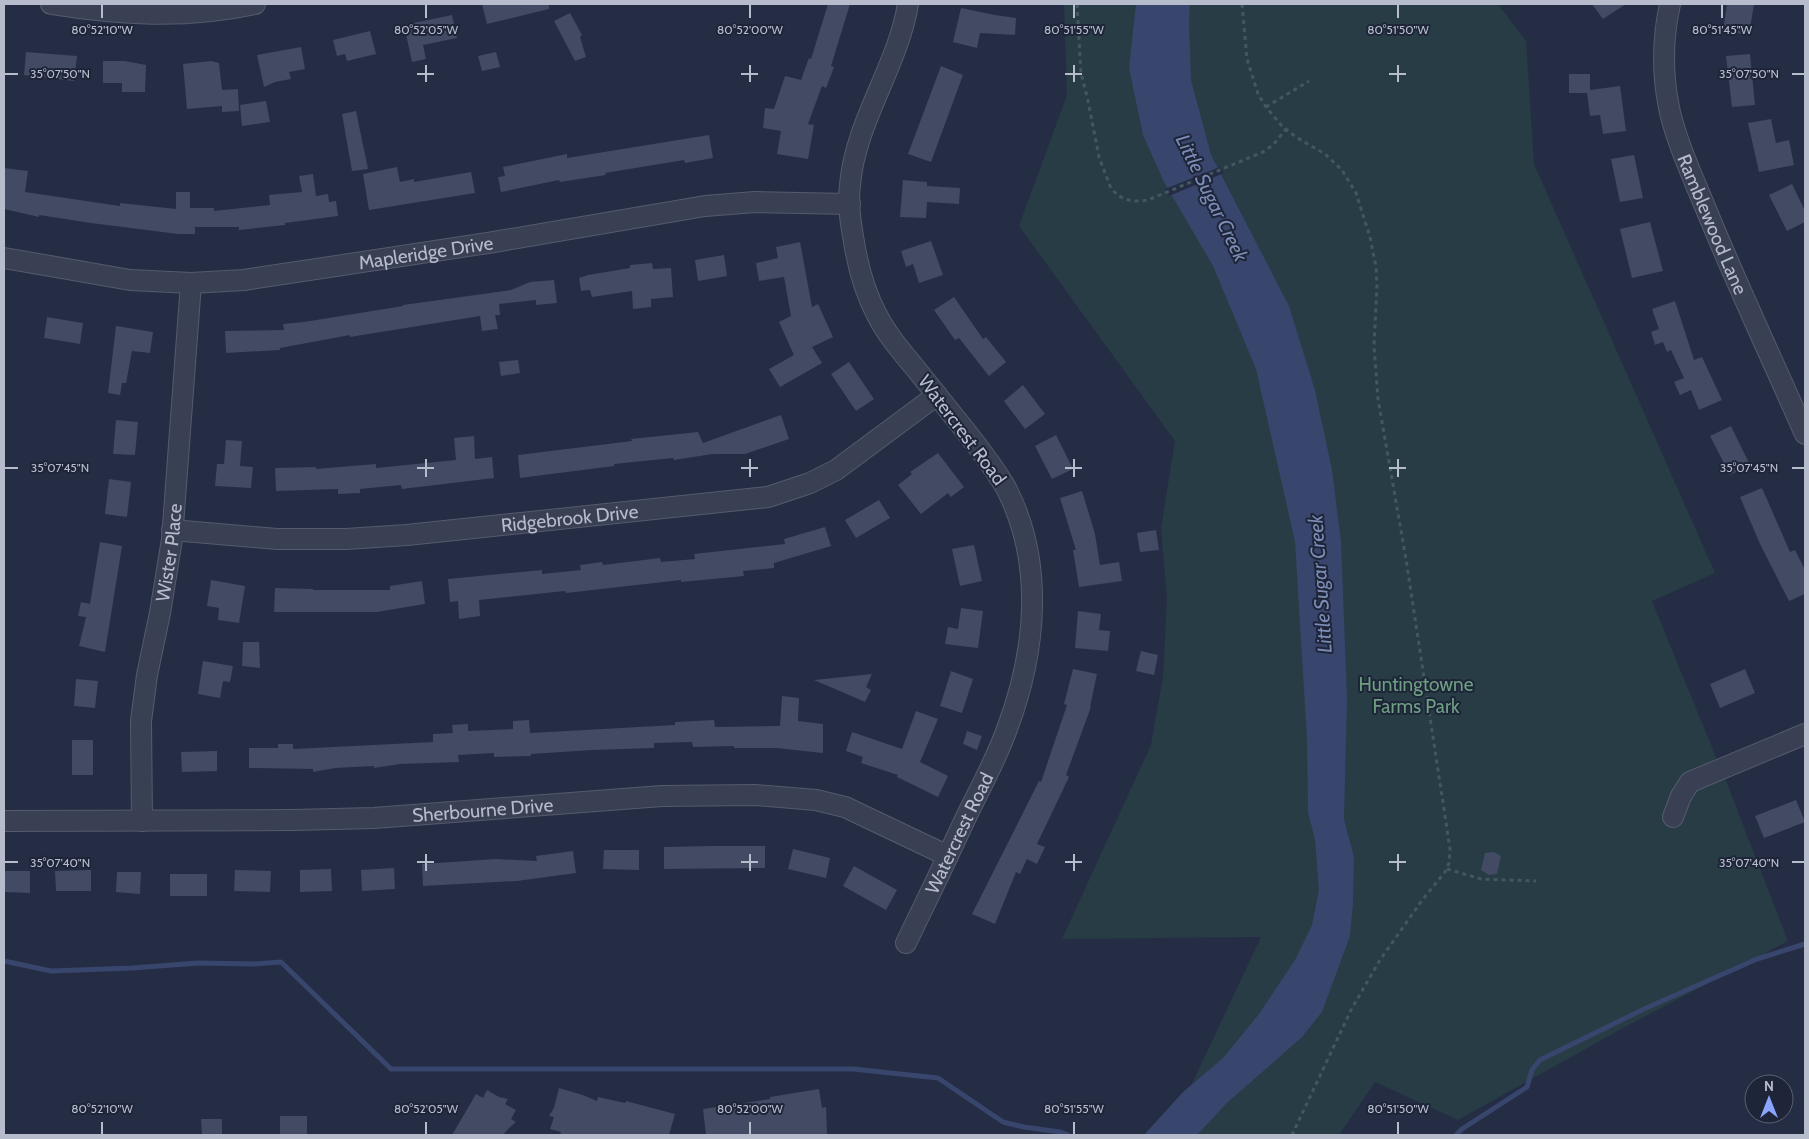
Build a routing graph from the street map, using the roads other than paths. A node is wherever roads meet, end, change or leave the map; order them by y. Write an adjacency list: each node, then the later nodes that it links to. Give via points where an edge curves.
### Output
1 (51, 4): 2 (street, via 106,12 172,15)
2 (255, 4)
3 (908, 4): 5 (street, Watercrest Road, via 896,48 861,137 852,169)
4 (1670, 4): 9 (street, Ramblewood Lane, via 1665,26 1664,69 1674,126 1724,253)
5 (850, 204): 7 (street, Mapleridge Drive, via 755,202 705,206 244,280); 8 (street, Watercrest Road, via 858,265 877,316 892,340)
6 (4, 258): 7 (street, Mapleridge Drive, via 130,280)
7 (191, 283): 10 (street, Wister Place)
8 (937, 395): 10 (street, Ridgebrook Drive, via 836,470 810,484 761,498 346,539 277,539); 15 (street, Watercrest Road, via 990,461 1007,490 1027,552 1033,600 1028,653 1008,728)
9 (1805, 434)
10 (172, 530): 14 (street, Wister Place, via 141,721)
11 (1805, 734): 12 (street, via 1690,782)
12 (1673, 817)
13 (4, 821): 14 (street, Sherbourne Drive)
14 (142, 821): 15 (street, Sherbourne Drive, via 374,818 662,796 772,795 845,807)
15 (948, 856): 16 (street, Watercrest Road)
16 (906, 943)

